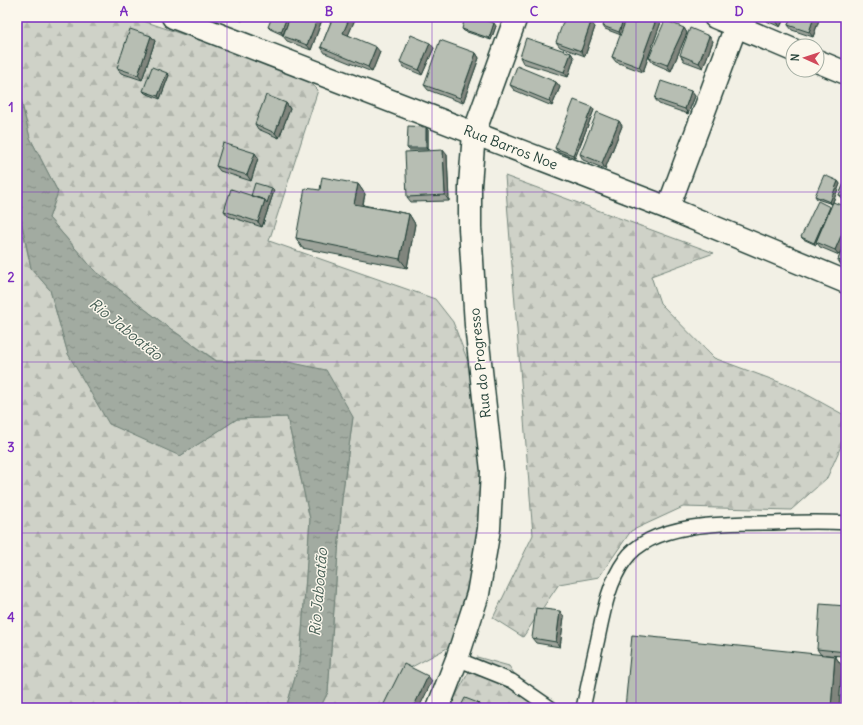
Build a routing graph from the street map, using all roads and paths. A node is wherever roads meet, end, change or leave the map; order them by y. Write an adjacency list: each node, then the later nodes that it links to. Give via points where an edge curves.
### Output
1 (173, 17): 8 (street, Rua Barros Noe)
2 (516, 17): 8 (street, Rua do Progresso)
3 (714, 17): 4 (street)
4 (736, 26): 5 (street); 9 (street)
5 (785, 47)
6 (825, 64): 7 (street)
7 (846, 73)
8 (474, 133): 9 (street, Rua Barros Noe); 12 (street, Rua do Progresso, via 470,228 476,325 492,471 489,529 478,594)
9 (668, 208): 10 (street, Rua Barros Noe)
10 (846, 282)
11 (846, 523): 15 (lane, via 734,523 698,526 664,533 638,546 625,559 613,583 603,613)
12 (457, 659): 13 (street, Rua do Progresso); 14 (lane, via 512,681)
13 (438, 708)
14 (551, 708)
15 (583, 708)

